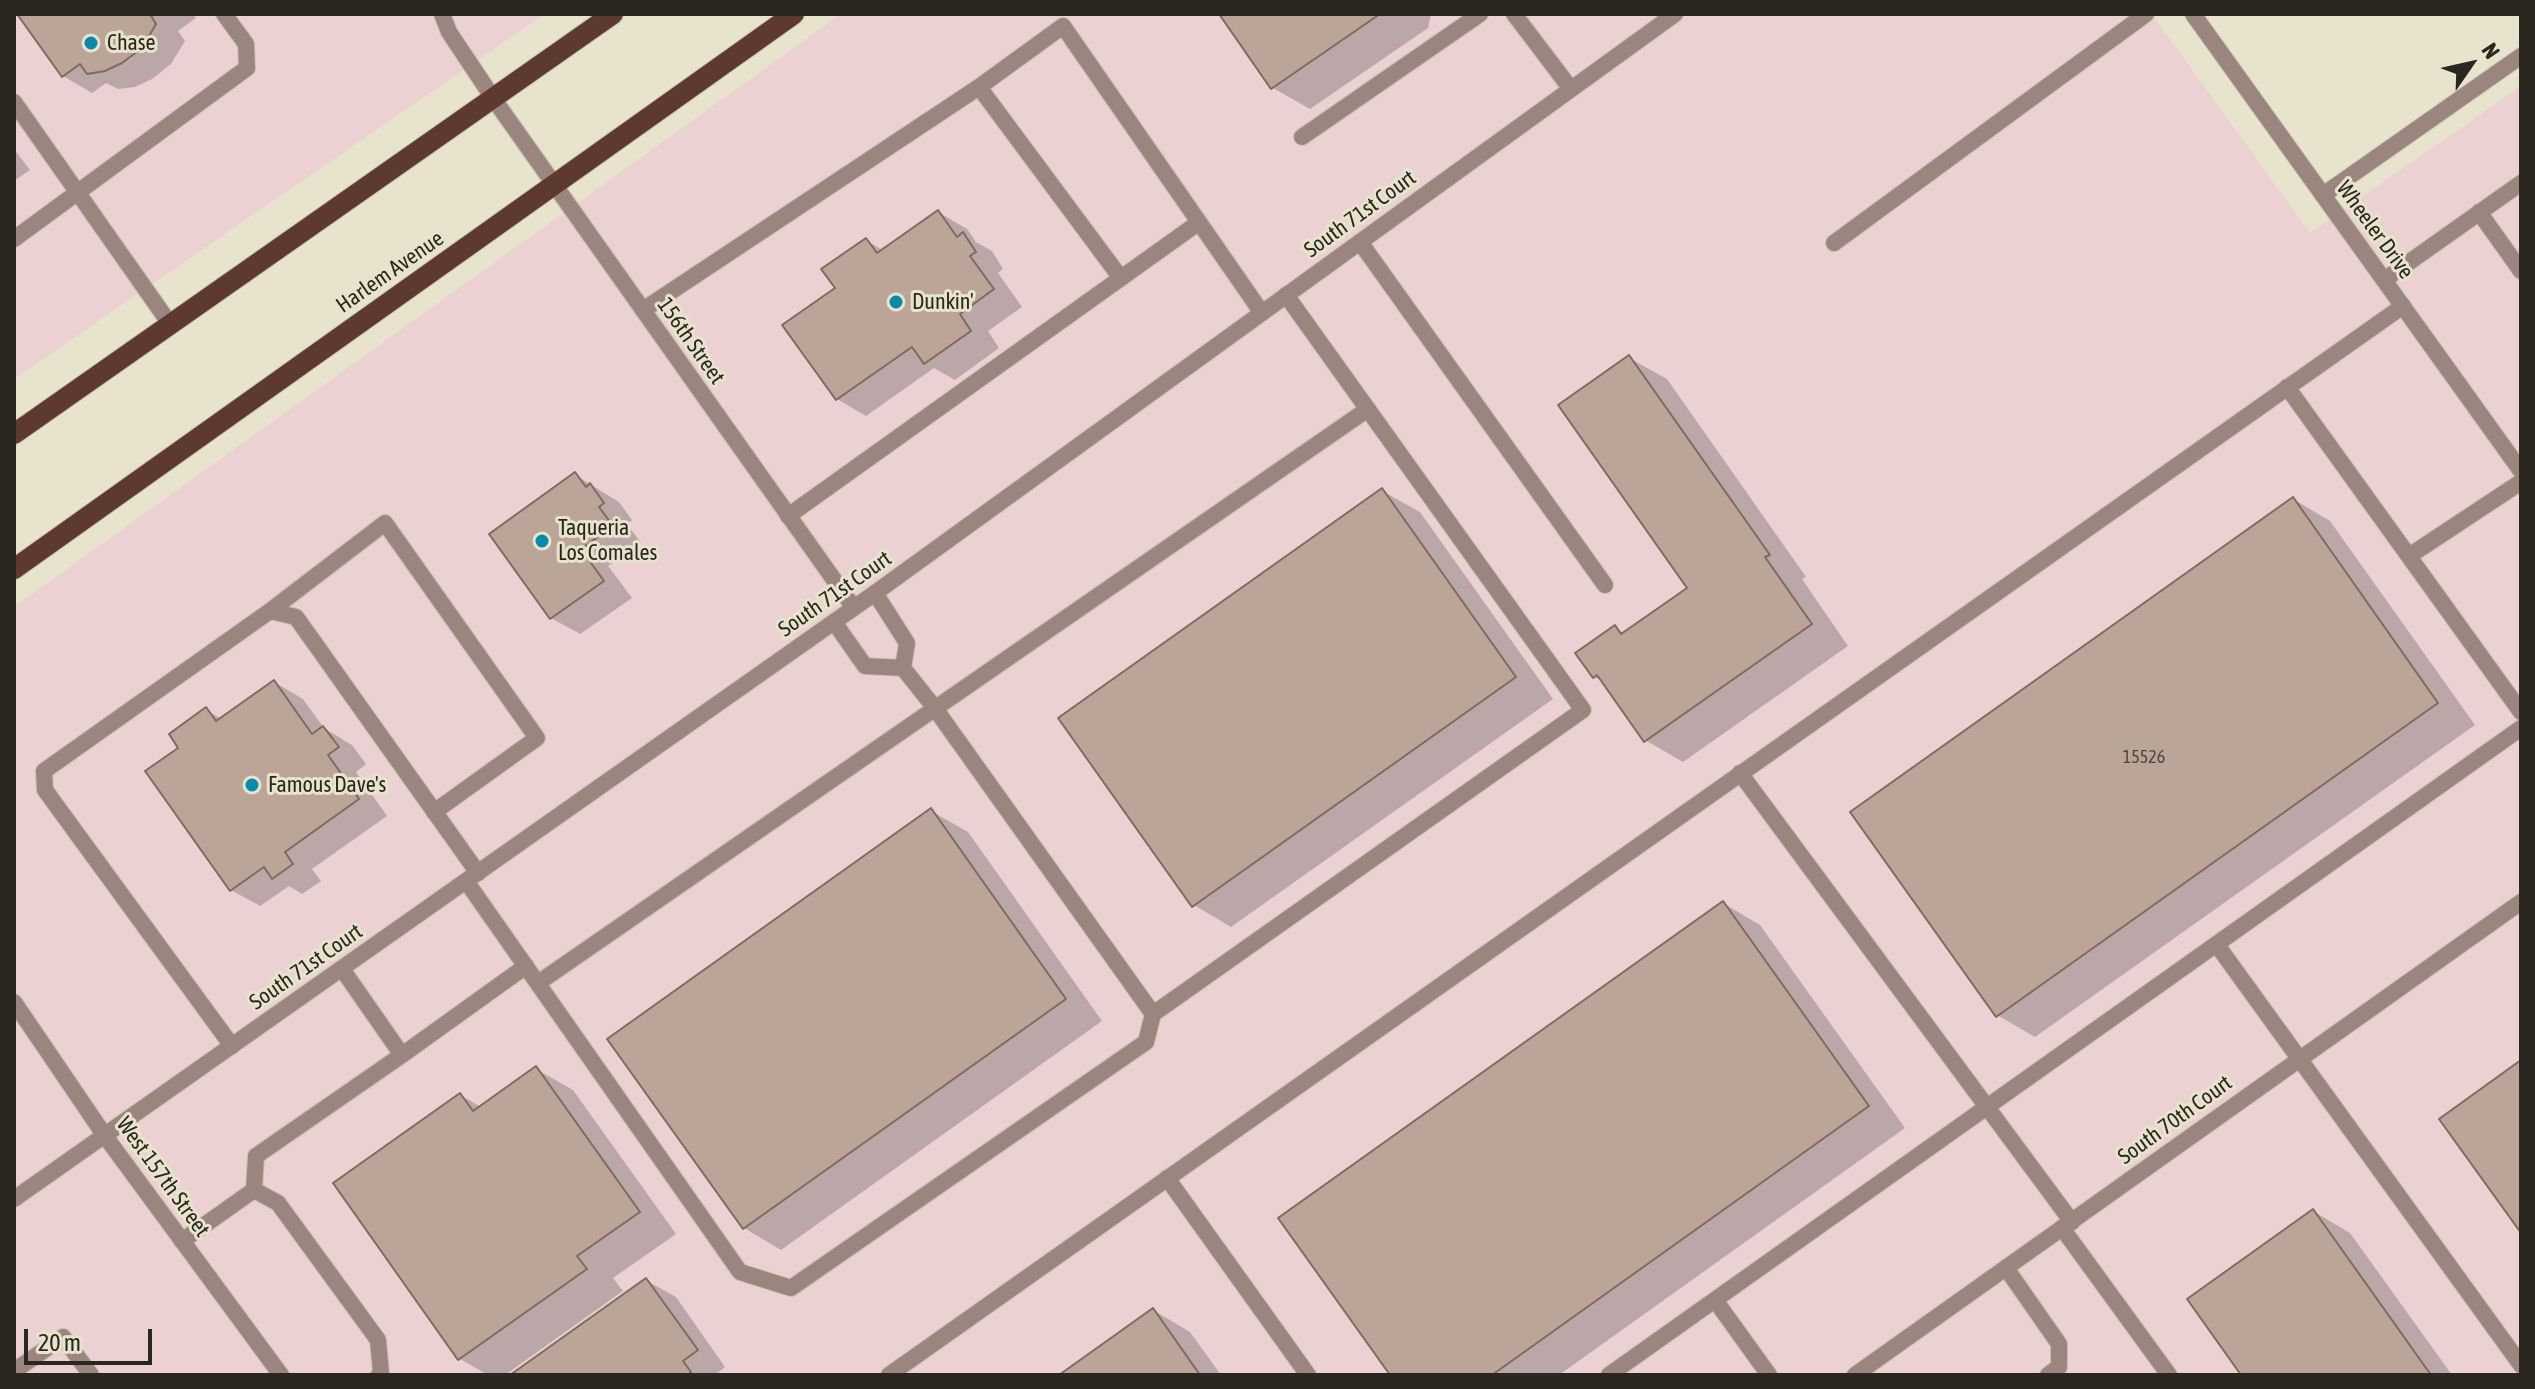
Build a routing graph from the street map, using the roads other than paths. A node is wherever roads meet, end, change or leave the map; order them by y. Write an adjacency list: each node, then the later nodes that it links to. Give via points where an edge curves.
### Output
1 (224, 14): 18 (street, via 246,44 247,68)
2 (442, 14): 13 (street, 156th Street)
3 (613, 14): 13 (main road)
4 (794, 14): 17 (main road, Harlem Avenue)
5 (1480, 14): 15 (street)
6 (1514, 14): 12 (street)
7 (1675, 14): 12 (street, South 71st Court)
8 (2146, 14): 24 (street)
9 (2193, 14): 19 (street, Wheeler Drive)
10 (2521, 56): 19 (street)
11 (979, 87): 21 (street, via 1063,26); 26 (street); 30 (street)
12 (1571, 89): 23 (street, South 71st Court)
13 (493, 98): 17 (street, 156th Street); 32 (main road)
14 (14, 102): 18 (street)
15 (1302, 137)
16 (2521, 183): 20 (street)
17 (554, 185): 30 (street, 156th Street); 40 (main road, Harlem Avenue)
18 (79, 193): 22 (street); 32 (street)
19 (2323, 195): 27 (street, Wheeler Drive)
20 (2479, 212): 25 (street); 27 (street)
21 (1198, 223): 26 (street); 31 (street)
22 (14, 239)
23 (1360, 242): 28 (street, South 71st Court); 41 (street)
24 (1834, 243)
25 (2521, 271)
26 (1120, 277): 38 (street)
27 (2384, 280): 29 (street, Wheeler Drive)
28 (1286, 295): 31 (street, South 71st Court); 34 (street)
29 (2403, 306): 33 (street); 36 (street, Wheeler Drive)
30 (643, 310): 38 (street, 156th Street)
31 (1262, 313): 42 (street, South 71st Court)
32 (170, 324): 35 (main road)
33 (2287, 387): 39 (street); 50 (street)
34 (1368, 409): 47 (street); 59 (street, via 1583,710)
35 (14, 434)
36 (2521, 471)
37 (2521, 482): 39 (street)
38 (788, 516): 43 (street, 156th Street)
39 (2409, 556): 48 (street)
40 (14, 569)
41 (1605, 585)
42 (875, 593): 43 (street, South 71st Court); 46 (street, via 907,643)
43 (854, 608): 45 (street, South 71st Court)
44 (270, 611): 51 (street, via 296,617); 51 (street, via 385,523 537,738); 60 (street, via 44,771 45,790)
45 (834, 622): 46 (street, via 865,666); 52 (street, South 71st Court)
46 (903, 668): 47 (street)
47 (934, 707): 57 (street); 59 (street)
48 (2521, 712)
49 (2521, 728): 54 (street)
50 (1740, 773): 63 (street); 65 (street)
51 (434, 812): 52 (street)
52 (472, 877): 55 (street); 56 (street, South 71st Court)
53 (2521, 902): 62 (street, South 70th Court)
54 (2217, 945): 62 (street); 63 (street)
55 (526, 966): 57 (street); 61 (street)
56 (342, 969): 60 (street, South 71st Court); 61 (street)
57 (538, 983): 59 (street, via 740,1272 791,1288 1146,1042)
58 (14, 1002): 64 (street, West 157th Street)
59 (1153, 1014)
60 (232, 1046): 64 (street, South 71st Court)
61 (402, 1055): 66 (street, via 256,1156)
62 (2298, 1059): 68 (street, South 70th Court); 72 (street)
63 (1988, 1108): 68 (street); 71 (street)
64 (105, 1136): 67 (street, South 71st Court); 69 (street, West 157th Street)
65 (1167, 1178): 78 (street); 79 (street)
66 (254, 1190): 69 (street); 77 (street, via 278,1203 378,1340)
67 (14, 1199)
68 (2067, 1225): 70 (street, South 70th Court); 83 (street)
69 (182, 1241): 76 (street, West 157th Street)
70 (2006, 1268): 74 (street, South 70th Court); 82 (street, via 2059,1344 2059,1367)
71 (1715, 1300): 80 (street); 81 (street)
72 (2521, 1365)
73 (14, 1371): 75 (street, via 63,1337)
74 (1862, 1373)
75 (91, 1375)
76 (281, 1375)
77 (379, 1375)
78 (889, 1375)
79 (1308, 1375)
80 (1609, 1375)
81 (1769, 1375)
82 (2048, 1375)
83 (2169, 1375)

